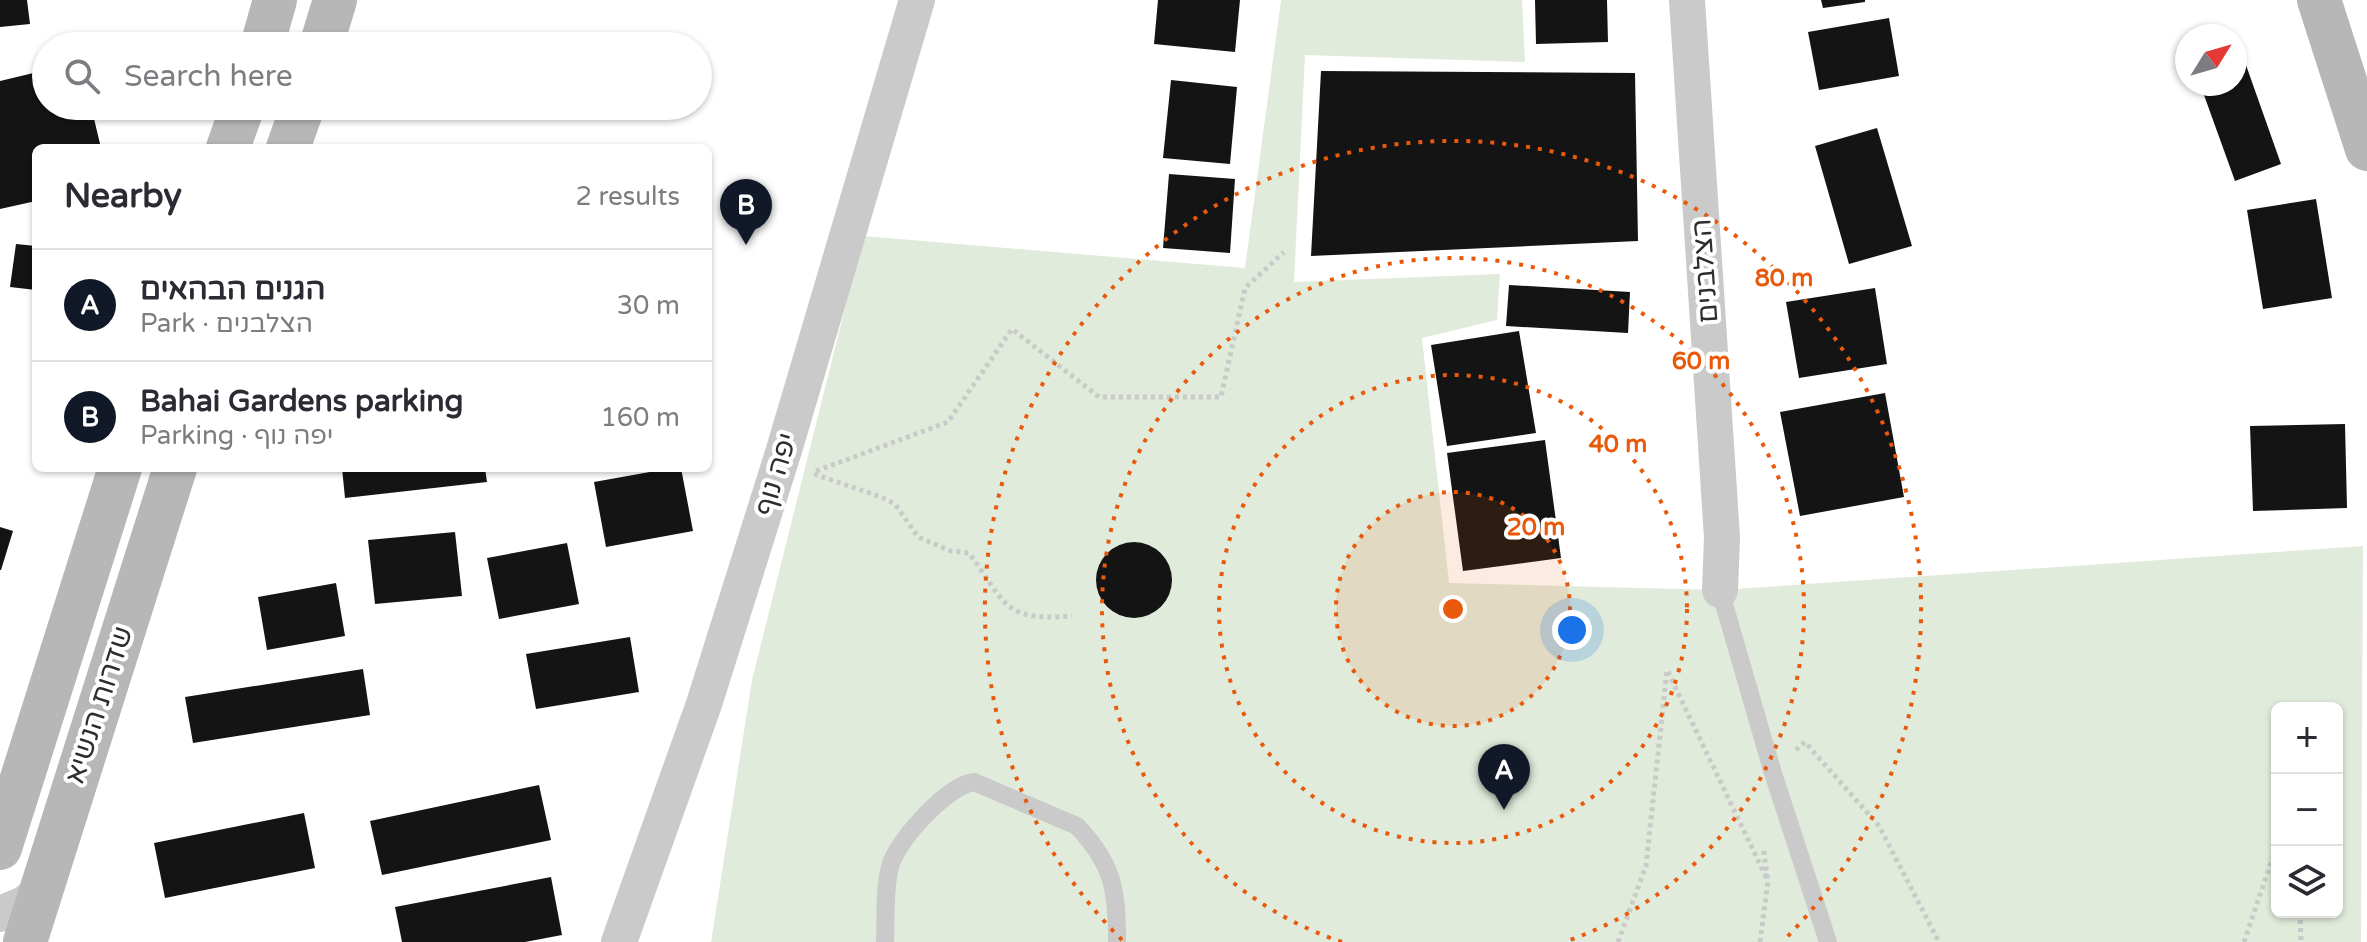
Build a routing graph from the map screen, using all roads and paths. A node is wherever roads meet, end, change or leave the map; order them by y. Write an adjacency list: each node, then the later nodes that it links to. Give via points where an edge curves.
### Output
1 (275, 0): 6 (street)
2 (335, 0): 7 (street)
3 (917, 0): 25 (street, יפה נוף, via 704,704)
4 (1687, 0): 16 (street, הצלבנים, via 1722,537)
5 (2319, 0): 12 (street)
6 (266, 32)
7 (325, 32)
8 (238, 120): 10 (street)
9 (298, 120): 11 (street)
10 (229, 144)
11 (289, 144)
12 (2367, 149)
13 (1284, 252): 17 (path, via 1245,288 1221,397 1099,397 1012,329 948,422 811,473 895,504 918,537 969,553 991,590 1020,614)
14 (119, 472): 19 (street, שדרות הנשיא)
15 (174, 472): 22 (street, שדרות הנשיא)
16 (1720, 590): 18 (lane)
17 (1072, 616)
18 (1772, 770): 30 (lane); 31 (path, via 1805,742 1879,826)
19 (9, 796): 21 (street, שדרות הנשיא)
20 (2277, 846): 32 (path)
21 (0, 848)
22 (19, 904): 24 (street, שדרות הנשיא)
23 (2300, 918): 33 (path)
24 (25, 942)
25 (619, 942)
26 (885, 942): 27 (lane, via 890,864 950,790 974,782 1077,826 1090,839 1118,894)
27 (1117, 942)
28 (1618, 942): 29 (path, via 1646,866 1667,670 1768,881)
29 (1760, 942)
30 (1828, 942)
31 (1939, 942)
32 (2244, 942)
33 (2301, 942)

